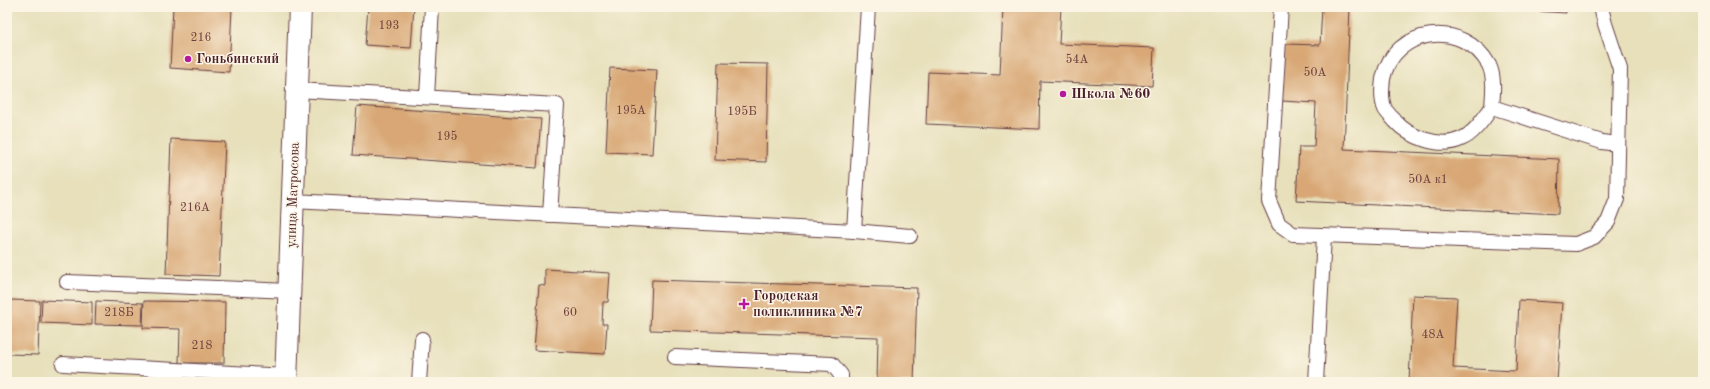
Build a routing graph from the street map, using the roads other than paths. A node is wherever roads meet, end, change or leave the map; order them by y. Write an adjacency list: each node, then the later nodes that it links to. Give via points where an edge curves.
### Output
1 (300, 7): 6 (street, улица Матросова)
2 (432, 7): 7 (lane)
3 (868, 7): 12 (lane)
4 (1282, 7): 14 (lane, via 1270,201 1279,224 1293,234)
5 (1601, 7): 9 (lane, via 1620,69)
6 (297, 90): 7 (lane); 10 (street, улица Матросова)
7 (426, 97): 11 (lane, via 557,105)
8 (1492, 107): 8 (lane, via 1477,126 1461,139 1442,142 1418,138 1398,125 1385,109 1382,87 1386,68 1402,47 1416,39 1442,33 1462,39 1478,51 1489,66 1494,87); 9 (lane, via 1602,142)
9 (1617, 144): 14 (lane, via 1617,199 1608,222 1594,237 1576,244)
10 (293, 201): 11 (lane); 16 (street, улица Матросова)
11 (550, 215): 12 (lane)
12 (854, 232): 13 (lane)
13 (910, 236)
14 (1324, 236): 23 (lane)
15 (66, 282): 16 (lane)
16 (290, 291): 20 (street, улица Матросова)
17 (422, 339): 21 (lane)
18 (675, 357): 22 (lane, via 832,364 841,375)
19 (63, 364): 20 (lane)
20 (287, 379)
21 (419, 382)
22 (840, 382)
23 (1316, 382)

